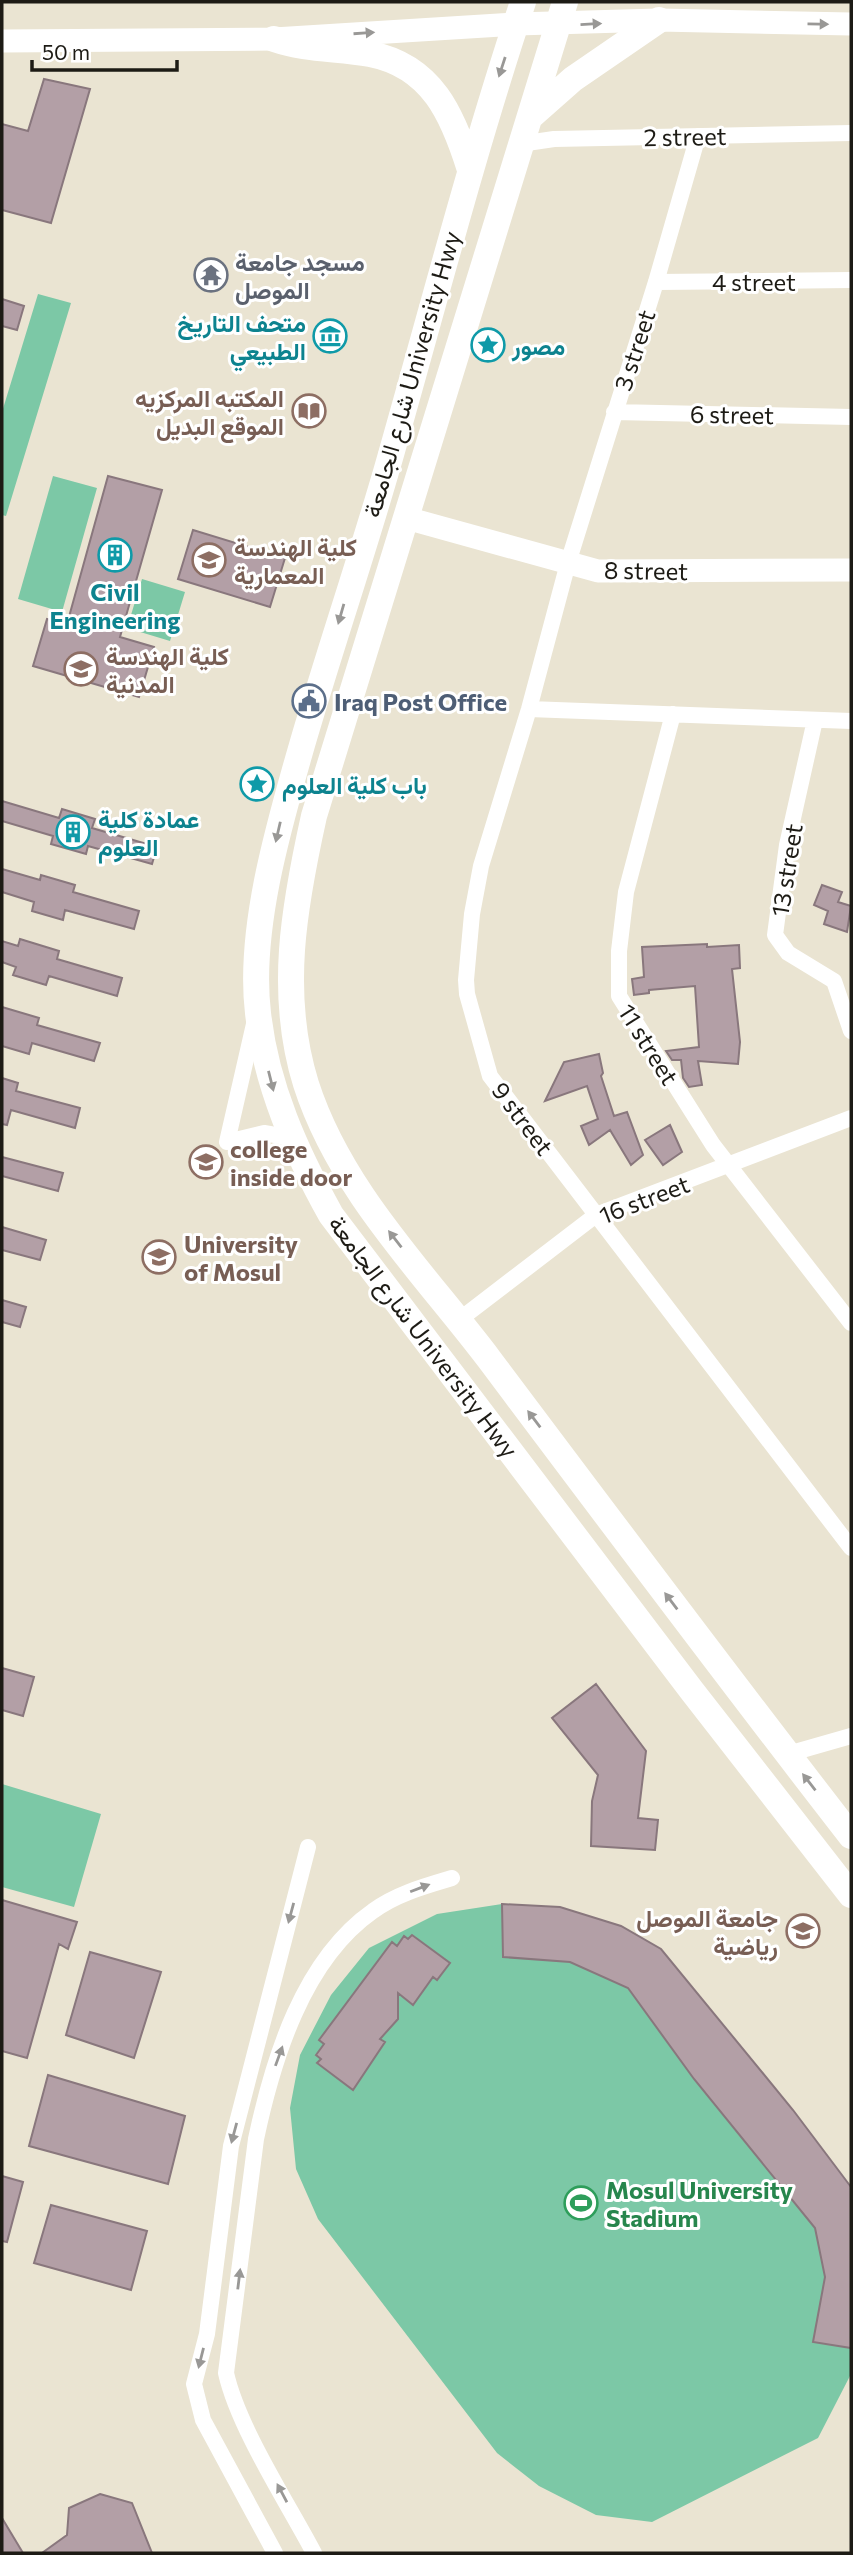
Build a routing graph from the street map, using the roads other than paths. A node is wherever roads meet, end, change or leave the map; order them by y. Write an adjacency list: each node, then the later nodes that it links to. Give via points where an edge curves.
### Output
1 (519, 13): 2 (main road); 5 (main road, one-way to 1); 11 (main road, شارع الجامعة University Hwy, one-way to 11)
2 (561, 13): 3 (main road, one-way to 3); 7 (main road, شارع الجامعة University Hwy)
3 (659, 20): 4 (main road, one-way to 4); 7 (main road, via 594,63)
4 (851, 24)
5 (274, 39): 6 (main road); 11 (main road, via 300,48 369,54 417,73 432,87 456,125)
6 (2, 41)
7 (530, 117): 10 (main road, شارع الجامعة University Hwy)
8 (851, 133): 9 (street, 2 street)
9 (698, 136): 10 (street, 2 street); 13 (street, 3 street)
10 (520, 144): 16 (main road, شارع الجامعة University Hwy)
11 (470, 170): 23 (main road, شارع الجامعة University Hwy, one-way to 23, via 387,467 281,816 259,938)
12 (851, 280): 13 (street, 4 street)
13 (656, 282): 14 (street, 3 street)
14 (614, 412): 15 (street, 6 street); 17 (street, 3 street)
15 (851, 417)
16 (406, 518): 17 (main road, 8 street); 29 (main road, شارع الجامعة University Hwy, one-way to 16, via 355,1188 306,1084 293,1031 289,961 314,816)
17 (568, 563): 18 (main road, 8 street, via 598,571); 19 (street, 9 street)
18 (851, 570)
19 (529, 709): 20 (street); 28 (street, 9 street, via 481,866 472,914 467,994 490,1076)
20 (673, 714): 21 (street); 27 (street, 11 street, via 626,892 619,996)
21 (816, 720): 22 (street); 24 (street, 13 street, via 787,845 775,935 788,953 834,981)
22 (851, 721)
23 (257, 1012): 26 (main road, شارع الجامعة University Hwy, one-way to 26, via 271,1085); 26 (street, via 227,1142 264,1133)
24 (851, 1031)
25 (851, 1118): 27 (street, 16 street)
26 (292, 1138): 33 (main road, شارع الجامعة University Hwy, via 331,1215)
27 (730, 1167): 28 (street, 16 street); 30 (street, 11 street)
28 (596, 1215): 29 (street, 16 street); 31 (street, 9 street)
29 (459, 1320): 32 (main road, شارع الجامعة University Hwy, one-way to 29)
30 (851, 1324)
31 (851, 1548)
32 (722, 1669): 33 (main road); 35 (main road, شارع الجامعة University Hwy)
33 (692, 1691): 39 (main road, شارع الجامعة University Hwy)
34 (851, 1737): 35 (street)
35 (788, 1754): 36 (main road, شارع الجامعة University Hwy, one-way to 35)
36 (851, 1836)
37 (309, 1847): 40 (street, one-way to 40, via 231,2146 206,2334 194,2384 203,2420)
38 (452, 1878): 41 (street, one-way to 38, via 250,2432 226,2373 256,2139 286,2037 332,1952 373,1911)
39 (851, 1895)
40 (275, 2553)
41 (314, 2553)

